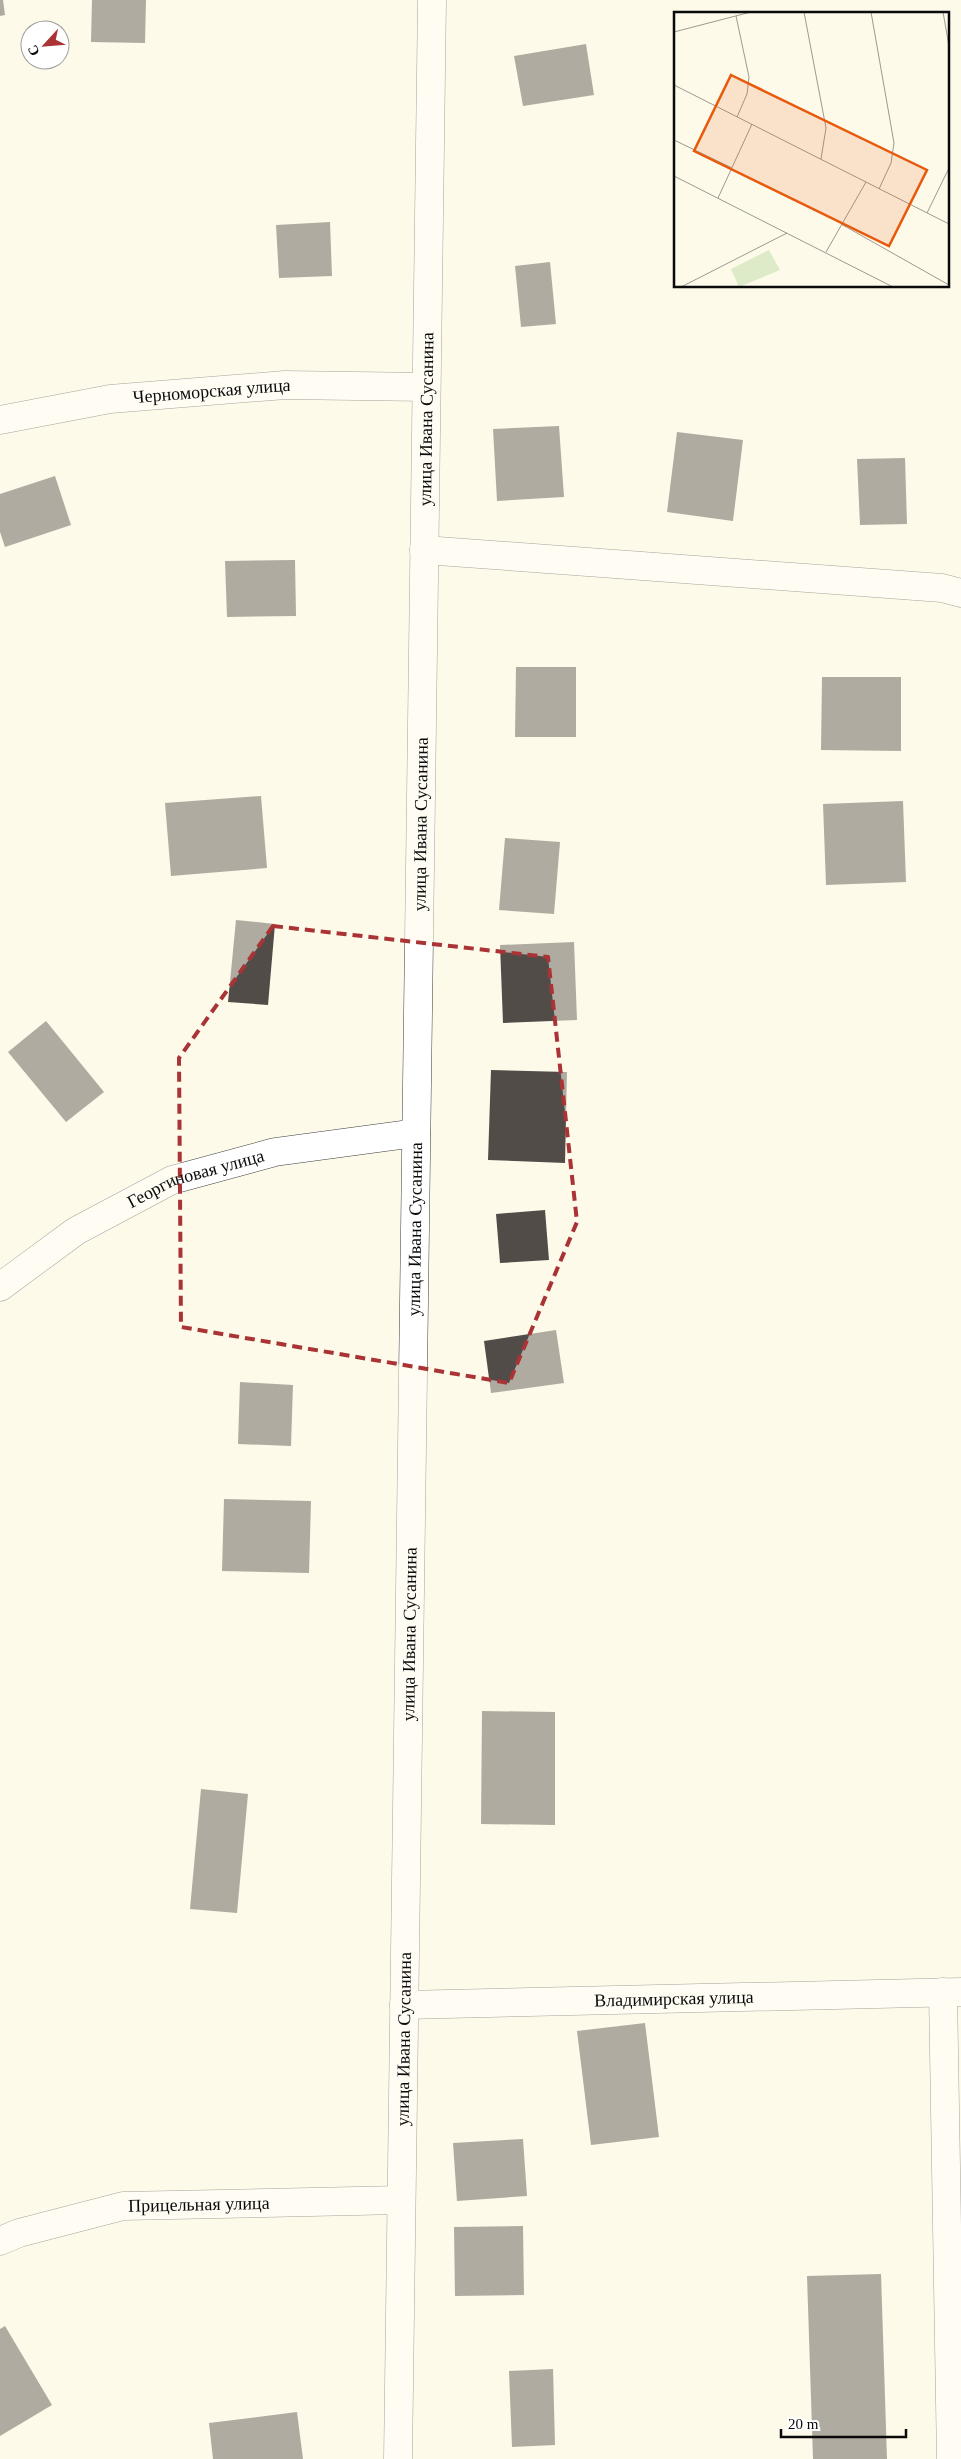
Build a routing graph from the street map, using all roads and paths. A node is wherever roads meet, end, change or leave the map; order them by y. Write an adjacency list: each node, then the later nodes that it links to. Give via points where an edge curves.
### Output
1 (432, 0): 2 (street, улица Ивана Сусанина)
2 (426, 386): 3 (street, Черноморская улица, via 285,385 120,398); 4 (street, улица Ивана Сусанина)
3 (0, 420)
4 (424, 550): 5 (street, via 942,588); 6 (street, улица Ивана Сусанина)
5 (961, 593)
6 (416, 1133): 7 (street, Георгиновая улица, via 275,1152 172,1180 76,1231); 9 (street, улица Ивана Сусанина)
7 (0, 1287)
8 (952, 1992): 9 (street, Владимирская улица); 13 (street, Владимирская улица)
9 (404, 2005): 10 (street, улица Ивана Сусанина)
10 (401, 2200): 11 (street, Прицельная улица, via 123,2206); 12 (street, улица Ивана Сусанина)
11 (0, 2241)
12 (398, 2459)
13 (951, 2459)

